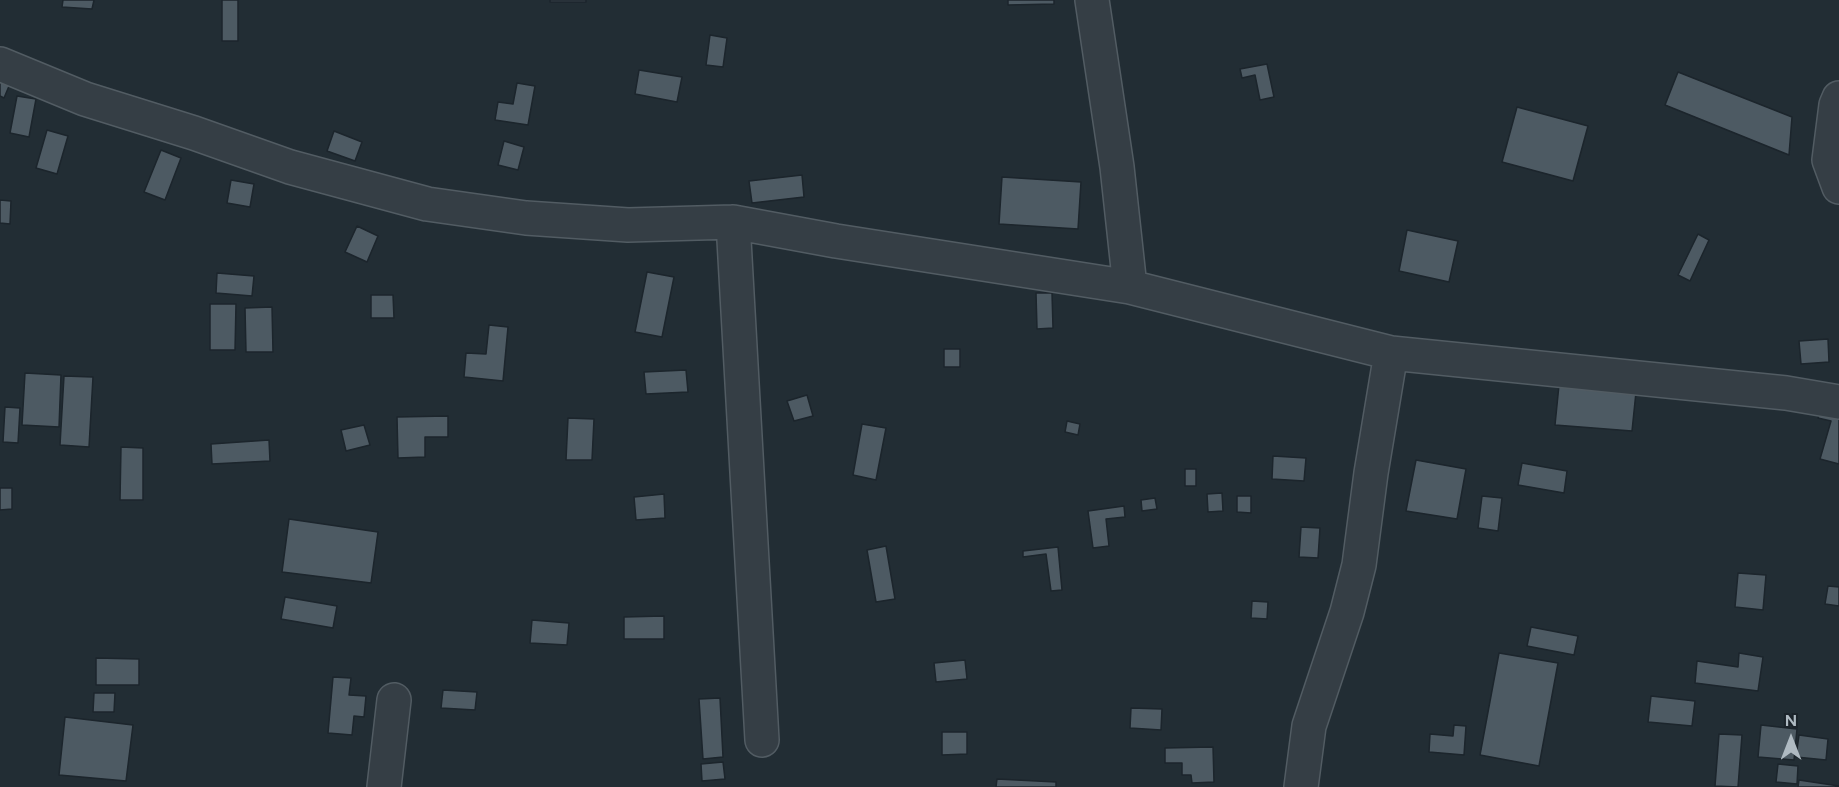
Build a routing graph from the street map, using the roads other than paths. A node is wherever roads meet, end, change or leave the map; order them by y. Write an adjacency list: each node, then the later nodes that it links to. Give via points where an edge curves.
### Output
1 (1092, 0): 6 (street)
2 (0, 64): 5 (street, via 85,99 290,167 427,204 526,218 628,225)
3 (1839, 98): 4 (street, via 1829,160)
4 (1839, 187)
5 (733, 222): 6 (street); 10 (street)
6 (1130, 287): 7 (street)
7 (1391, 353): 8 (street, via 1786,393); 12 (street, via 1359,565 1309,726)
8 (1839, 402)
9 (394, 700): 11 (street)
10 (762, 740)
11 (384, 787)
12 (1301, 787)

